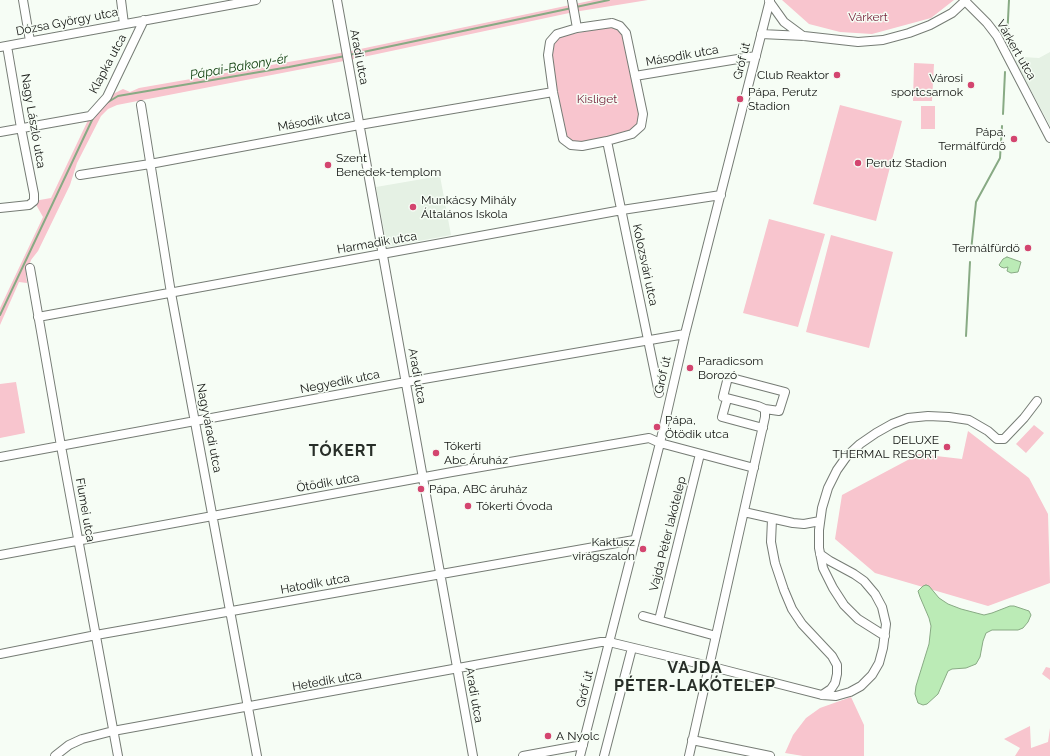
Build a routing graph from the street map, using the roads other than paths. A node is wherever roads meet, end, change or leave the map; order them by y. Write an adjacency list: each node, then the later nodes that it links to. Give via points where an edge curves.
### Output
1 (23, 0): 13 (street)
2 (120, 0): 9 (street)
3 (256, 0): 8 (street, Dózsa György utca)
4 (337, 0): 19 (street, Aradi utca)
5 (769, 1): 11 (street, Gróf út); 12 (street, Várkert utca, via 784,22)
6 (966, 1): 12 (street, Várkert utca, via 952,13 930,25 883,40 858,42); 22 (street, Várkert utca, via 997,36)
7 (573, 5): 10 (street)
8 (144, 20): 9 (street, Dózsa György utca); 20 (street, Klapka utca, via 107,97 90,116)
9 (124, 24): 13 (street, Dózsa György utca)
10 (577, 28): 16 (street, via 612,23 620,26 626,33); 17 (street, via 557,34 550,42 548,55)
11 (761, 34): 12 (street, Várkert utca); 15 (street, Gróf út)
12 (804, 36)
13 (30, 41): 14 (street, Dózsa György utca)
14 (4, 46): 20 (street, Nagy László utca)
15 (756, 56): 16 (street, Második utca); 26 (street, Gróf út)
16 (635, 76): 23 (street, via 643,114 641,126 632,134)
17 (553, 92): 19 (street, Második utca); 23 (street, via 563,139 571,145 582,146)
18 (141, 105): 24 (street, Nagyváradi utca)
19 (359, 125): 24 (street, Második utca); 29 (street, Aradi utca)
20 (21, 128): 21 (street); 27 (street, Nagy László utca, via 34,201 29,205)
21 (0, 132)
22 (1050, 138)
23 (607, 141): 28 (street, Kolozsvári utca)
24 (150, 164): 25 (street, Második utca); 31 (street, Nagyváradi utca)
25 (80, 175)
26 (721, 195): 28 (street, Harmadik utca); 33 (street, Gróf út)
27 (0, 208)
28 (622, 210): 29 (street, Harmadik utca); 34 (street, Kolozsvári utca)
29 (383, 254): 31 (street, Harmadik utca); 35 (street, Aradi utca)
30 (30, 268): 32 (street, Fiumei utca)
31 (171, 293): 32 (street, Harmadik utca); 40 (street, Nagyváradi utca)
32 (38, 317): 43 (street, Fiumei utca)
33 (686, 334): 34 (street, Negyedik utca); 42 (street, Gróf út)
34 (648, 340): 35 (street, Negyedik utca); 36 (street, Kolozsvári utca)
35 (406, 382): 40 (street, Negyedik utca); 47 (street, Aradi utca)
36 (659, 393)
37 (727, 399): 39 (street); 39 (street, via 723,397 728,377 785,392 780,411); 41 (street, via 722,416)
38 (1037, 401): 51 (street, via 1004,438 997,439 969,420 949,417 908,418 881,430 860,444 837,470 828,488)
39 (765, 409): 41 (street)
40 (195, 422): 43 (street, Negyedik utca); 49 (street, Nagyváradi utca)
41 (763, 428): 46 (street)
42 (660, 443): 44 (street); 47 (street, Ötödik utca, via 650,438); 52 (street, Gróf út)
43 (61, 446): 45 (street, Negyedik utca); 53 (street, Fiumei utca)
44 (700, 454): 46 (street); 59 (street, Vajda Péter lakótelep)
45 (0, 457)
46 (754, 468): 48 (street)
47 (423, 478): 49 (street, Ötödik utca); 56 (street, Aradi utca)
48 (744, 512): 50 (street); 61 (street)
49 (214, 516): 53 (street, Ötödik utca); 57 (street, Nagyváradi utca)
50 (772, 518): 51 (street, via 798,524); 68 (street, via 770,542 792,609 802,624 832,656 837,666 835,683)
51 (820, 522): 54 (street)
52 (634, 540): 56 (street, Hatodik utca); 63 (street, Gróf út)
53 (78, 541): 55 (street, Ötödik utca); 60 (street, Fiumei utca)
54 (820, 554): 62 (street, via 832,588 844,605 858,619); 62 (street, via 864,581 875,594 882,607 886,624)
55 (0, 555)
56 (440, 574): 57 (street, Hatodik utca); 67 (street, Aradi utca)
57 (230, 612): 60 (street, Hatodik utca); 69 (street, Nagyváradi utca)
58 (643, 616): 59 (street)
59 (659, 620): 61 (street)
60 (96, 635): 65 (street, Hatodik utca); 70 (street, Fiumei utca)
61 (716, 636): 66 (street)
62 (885, 636): 68 (street, via 879,663 862,686 836,696)
63 (609, 642): 64 (street); 67 (street, Hetedik utca); 72 (street, Gróf út)
64 (632, 648): 66 (street); 79 (street)
65 (0, 654)
66 (709, 666): 68 (street); 71 (street)
67 (458, 670): 69 (street, Hetedik utca); 76 (street, Aradi utca)
68 (822, 695)
69 (248, 707): 70 (street, Hetedik utca); 75 (street, Nagyváradi utca)
70 (113, 731): 73 (street, Hetedik utca, via 69,744); 74 (street, Fiumei utca)
71 (692, 740): 80 (street); 81 (street)
72 (583, 745): 77 (street); 78 (street, Gróf út)
73 (55, 756)
74 (118, 756)
75 (257, 756)
76 (473, 756)
77 (523, 756)
78 (580, 756)
79 (604, 756)
80 (688, 756)
81 (770, 756)

